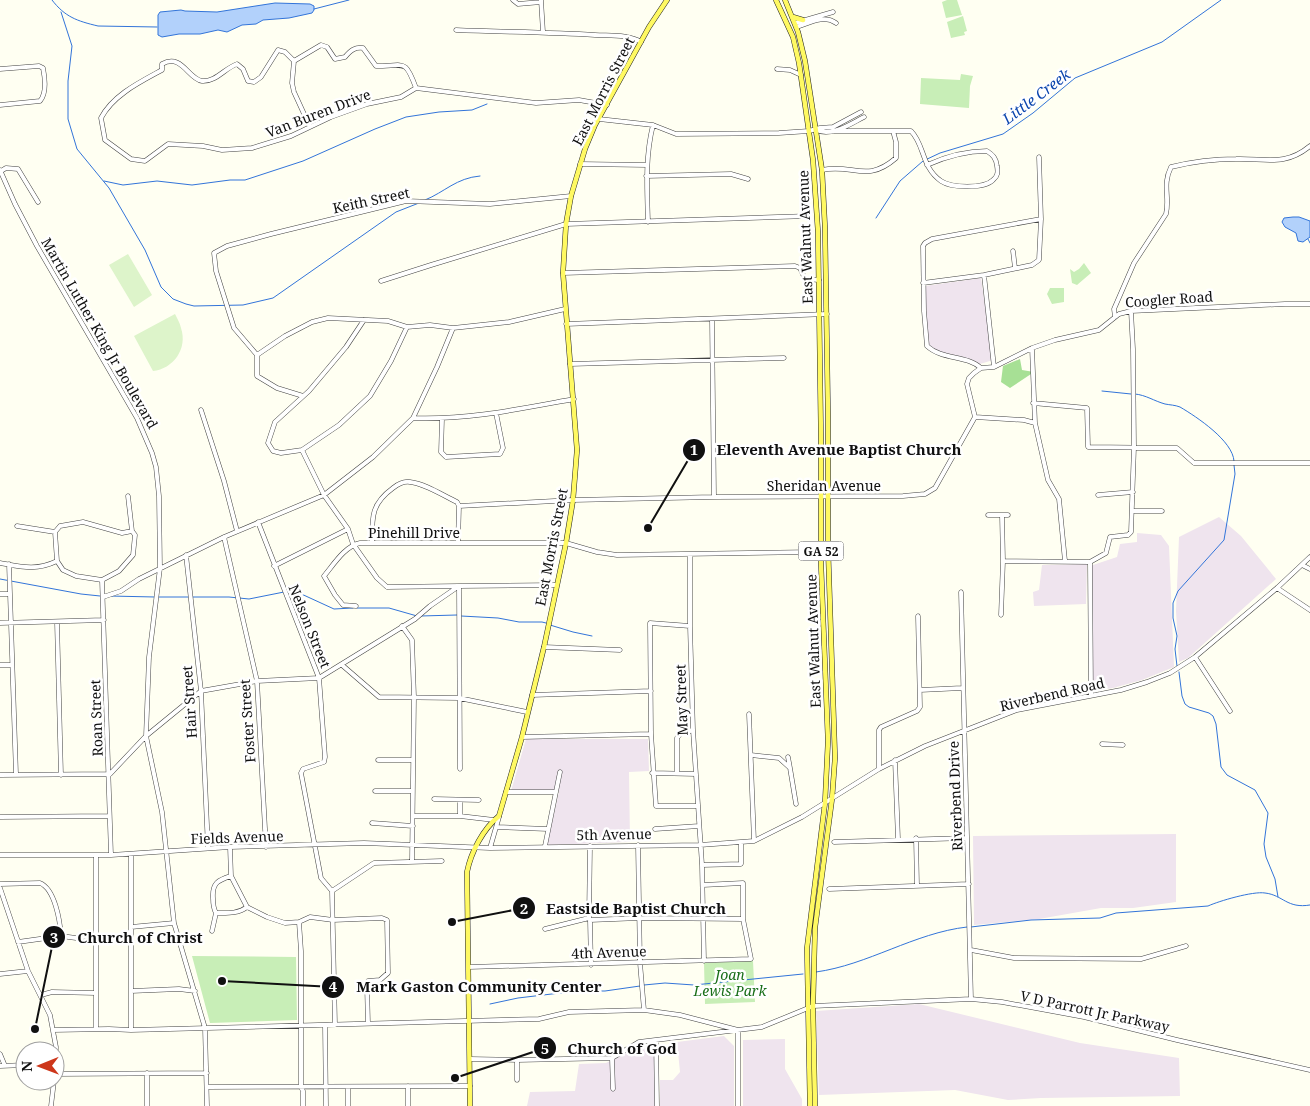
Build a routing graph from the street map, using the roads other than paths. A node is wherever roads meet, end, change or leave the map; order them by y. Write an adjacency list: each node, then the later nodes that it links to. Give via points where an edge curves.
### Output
1 (513, 0): 5 (street, via 518,4)
2 (666, 0): 13 (main road, East Morris Street)
3 (776, 0): 15 (main road, East Walnut Avenue / GA 52, via 790,29)
4 (785, 0): 7 (main road, East Walnut Avenue / GA 52)
5 (541, 1): 12 (street)
6 (833, 12): 8 (street)
7 (793, 17): 8 (main road); 10 (main road, East Walnut Avenue / GA 52)
8 (803, 20): 10 (street)
9 (836, 24): 10 (street, via 824,19)
10 (796, 25): 28 (main road, East Walnut Avenue / GA 52, via 803,48)
11 (456, 30): 12 (street)
12 (543, 32): 13 (street, via 628,37)
13 (641, 42): 22 (main road, East Morris Street)
14 (294, 61): 20 (street, via 320,45 336,58 345,57 357,47 363,48 376,66 397,64 408,69); 27 (street, via 294,92); 27 (street, Van Buren Drive, via 278,50 261,77 254,82 248,81 237,64 210,80 202,81 175,62 162,64 162,70 128,90 104,112 100,118 105,140 130,159 145,161 168,144 222,150 252,148)
15 (799, 64): 18 (street); 19 (main road, East Walnut Avenue / GA 52)
16 (0, 69): 21 (street, via 43,68 44,97 40,102)
17 (777, 69): 18 (street)
18 (790, 70): 19 (street)
19 (801, 74): 29 (main road, East Walnut Avenue / GA 52)
20 (416, 88): 22 (street, via 536,103 579,100); 27 (street, Van Buren Drive, via 401,97 367,104)
21 (0, 105)
22 (607, 105): 25 (main road, East Morris Street)
23 (861, 112): 28 (street, via 837,126)
24 (864, 117): 30 (street)
25 (599, 119): 26 (street); 34 (main road, East Morris Street)
26 (652, 124): 29 (street, via 676,134); 35 (street)
27 (310, 127)
28 (816, 130): 29 (street); 30 (street); 38 (main road, East Walnut Avenue / GA 52)
29 (809, 131): 51 (main road, East Walnut Avenue / GA 52, via 817,205)
30 (834, 131): 31 (street)
31 (893, 131): 36 (street, via 913,134); 38 (street, via 896,158 881,169 868,172)
32 (1310, 146): 59 (street, via 1287,159 1237,158 1171,167 1166,176 1166,214 1134,263 1114,309)
33 (1039, 157): 44 (street)
34 (580, 164): 35 (street); 41 (main road, East Morris Street)
35 (647, 165): 39 (street)
36 (927, 165): 36 (street, via 944,157 987,151 994,156 998,174 993,181 982,186 954,186 941,181)
37 (0, 170): 42 (street, via 18,169); 121 (street, Martin Luther King Jr Boulevard, via 37,246 148,439 158,479)
38 (822, 170): 57 (main road, East Walnut Avenue / GA 52)
39 (646, 176): 40 (street, via 731,174); 45 (street)
40 (748, 178)
41 (571, 196): 46 (main road, East Morris Street); 66 (street, Keith Street, via 490,204 406,201 214,252 216,271 234,328)
42 (38, 202)
43 (809, 216): 45 (street)
44 (1041, 219): 48 (street, via 1039,260 1032,265); 53 (street, via 929,240 923,246)
45 (648, 222): 46 (street)
46 (566, 224): 49 (main road, East Morris Street); 52 (street)
47 (1013, 251): 48 (street)
48 (1015, 268): 50 (street)
49 (563, 273): 51 (street, via 795,266 800,268 805,279); 55 (main road, East Morris Street)
50 (984, 275): 53 (street); 70 (street)
51 (819, 280): 58 (main road, East Walnut Avenue / GA 52)
52 (381, 281)
53 (923, 283): 71 (street, via 927,346 945,355 976,363)
54 (1310, 304): 56 (street, Coogler Road)
55 (565, 309): 62 (main road, East Morris Street); 64 (street, via 509,322)
56 (1131, 311): 59 (street, Coogler Road); 81 (street)
57 (827, 314): 58 (street); 89 (main road, East Walnut Avenue / GA 52)
58 (820, 315): 60 (street); 88 (main road, East Walnut Avenue / GA 52)
59 (1115, 317): 65 (street, Coogler Road, via 1099,330)
60 (712, 318): 62 (street); 68 (street)
61 (364, 320): 63 (street, via 388,320); 66 (street, via 328,318 312,322); 72 (street, via 346,347)
62 (566, 324): 69 (main road, East Morris Street)
63 (407, 327): 64 (street); 82 (street, via 370,396 339,425)
64 (453, 328): 78 (street)
65 (1032, 348): 70 (street, Coogler Road); 74 (street)
66 (256, 355): 72 (street, via 257,376 277,388)
67 (784, 358): 68 (street)
68 (712, 360): 69 (street); 90 (street)
69 (570, 364): 73 (main road, East Morris Street)
70 (994, 367): 71 (street, Coogler Road)
71 (981, 368): 77 (street, via 967,384)
72 (303, 396): 82 (street, via 275,422 268,443 273,451 281,453)
73 (574, 399): 76 (street); 91 (main road, East Morris Street, via 577,450)
74 (1033, 403): 80 (street); 81 (street, via 1087,408 1088,447)
75 (201, 410): 102 (street)
76 (496, 413): 79 (street); 79 (street, via 503,448 500,454 446,457 442,452)
77 (975, 417): 80 (street); 89 (street, Sheridan Avenue, via 935,488 925,494)
78 (413, 418): 79 (street); 85 (street, via 373,457)
79 (442, 419)
80 (1035, 423): 115 (street, via 1048,480 1059,499)
81 (1134, 447): 83 (street, via 1177,448 1194,463); 84 (street)
82 (302, 450): 85 (street)
83 (1310, 462)
84 (1133, 492): 86 (street); 94 (street)
85 (324, 494): 98 (street); 100 (street)
86 (1098, 495)
87 (128, 496): 101 (street)
88 (821, 496): 89 (street, Sheridan Avenue); 90 (street, Sheridan Avenue); 133 (main road, East Walnut Avenue / GA 52)
89 (828, 496): 134 (main road, East Walnut Avenue / GA 52)
90 (714, 497): 91 (street, Sheridan Avenue)
91 (573, 500): 92 (street, Sheridan Avenue); 107 (main road, East Morris Street)
92 (459, 506): 105 (street, via 457,502 423,486 402,482 377,502); 106 (street)
93 (1162, 510): 94 (street)
94 (1132, 511): 117 (street, via 1132,528 1128,535 1110,537 1106,553)
95 (988, 515): 96 (street)
96 (1002, 515): 97 (street); 114 (street)
97 (1008, 515)
98 (258, 522): 102 (street); 120 (street, Nelson Street)
99 (17, 526): 103 (street)
100 (348, 529): 108 (street); 120 (street)
101 (132, 531): 103 (street, via 122,533 83,522 60,526); 123 (street, via 135,536 133,555 119,571)
102 (237, 531): 104 (street)
103 (55, 532): 113 (street)
104 (224, 537): 111 (street); 150 (street, Foster Street)
105 (372, 543): 106 (street, Pinehill Drive); 108 (street, Pinehill Drive)
106 (458, 543): 107 (street, Pinehill Drive)
107 (566, 543): 110 (street, Pinehill Drive, via 617,555); 124 (main road, East Morris Street)
108 (353, 544): 125 (street, via 387,587); 131 (street, Pinehill Drive, via 324,576 344,605)
109 (813, 552): 110 (street, Pinehill Drive)
110 (690, 554): 142 (street, May Street)
111 (186, 555): 121 (street); 152 (street, Hair Street)
112 (1310, 557): 119 (street, Riverbend Road)
113 (57, 561): 118 (street, via 32,568); 123 (street, via 63,570 76,576)
114 (1003, 561): 115 (street); 135 (street)
115 (1065, 561): 117 (street)
116 (0, 562): 118 (street)
117 (1090, 562): 156 (street)
118 (8, 564): 129 (street)
119 (1302, 565): 122 (street); 126 (street, Riverbend Road)
120 (274, 566): 149 (street, Nelson Street)
121 (160, 568): 130 (street, via 121,591); 165 (street, Martin Luther King Jr Boulevard, via 150,650)
122 (1310, 569)
123 (102, 580): 130 (street, Roan Street)
124 (556, 585): 125 (street); 143 (main road, East Morris Street)
125 (459, 586): 141 (street); 158 (street)
126 (1277, 588): 132 (street); 145 (street, Riverbend Road)
127 (961, 592): 151 (street, Riverbend Drive)
128 (0, 594): 129 (street)
129 (9, 594): 139 (street)
130 (103, 597): 137 (street, Roan Street)
131 (356, 606)
132 (1310, 610)
133 (823, 613): 134 (main road); 195 (main road, East Walnut Avenue / GA 52, via 828,741)
134 (830, 613): 191 (main road, East Walnut Avenue / GA 52, via 835,758)
135 (1001, 615)
136 (918, 616): 153 (street)
137 (104, 620): 140 (street); 183 (street, Roan Street)
138 (0, 622): 139 (street)
139 (11, 622): 140 (street); 146 (street)
140 (57, 622): 186 (street)
141 (402, 626): 148 (street); 157 (street, via 412,640)
142 (690, 626): 154 (street, via 650,623); 162 (street, May Street)
143 (544, 647): 144 (street); 155 (main road, East Morris Street)
144 (620, 650)
145 (1195, 657): 156 (street, Riverbend Road, via 1170,673 1147,682); 159 (street)
146 (12, 664): 147 (street); 182 (street)
147 (0, 665)
148 (342, 665): 149 (street); 157 (street, via 379,697)
149 (319, 678): 150 (street); 216 (street, Nelson Street, via 325,757 324,762 301,773)
150 (257, 682): 152 (street); 223 (street, Foster Street)
151 (962, 688): 153 (street); 163 (street, Riverbend Drive)
152 (201, 690): 165 (street); 224 (street, Hair Street)
153 (920, 690): 178 (street, via 919,710 879,730)
154 (650, 691): 155 (street); 164 (street)
155 (532, 695): 160 (main road, East Morris Street)
156 (1091, 695): 163 (street, Riverbend Road, via 1017,710)
157 (414, 697): 158 (street); 173 (street)
158 (459, 698): 160 (street); 176 (street)
159 (1230, 711)
160 (527, 712): 166 (main road, East Morris Street)
161 (749, 714): 169 (street)
162 (693, 730): 180 (street, via 677,738); 184 (street, May Street)
163 (965, 731): 174 (street, Riverbend Road); 211 (street, Riverbend Drive)
164 (651, 734): 166 (street); 181 (street)
165 (146, 736): 183 (street); 227 (street, Martin Luther King Jr Boulevard, via 162,812)
166 (522, 737): 189 (main road, East Morris Street)
167 (1102, 744): 168 (street)
168 (1123, 745)
169 (751, 754): 171 (street); 213 (street)
170 (788, 757): 171 (street); 175 (street); 177 (street)
171 (780, 758): 175 (street)
172 (378, 760): 173 (street)
173 (413, 760): 188 (street)
174 (895, 760): 178 (street, Riverbend Road); 212 (street)
175 (784, 762): 177 (street)
176 (460, 768)
177 (790, 768): 196 (street)
178 (879, 768): 191 (street, Riverbend Road)
179 (560, 772): 190 (street)
180 (677, 772): 181 (street); 184 (street)
181 (652, 773): 197 (street, via 656,806)
182 (16, 774): 185 (street); 186 (street)
183 (110, 774): 186 (street); 199 (street, Roan Street)
184 (696, 774): 197 (street, May Street)
185 (0, 775)
186 (61, 775)
187 (376, 791): 188 (street)
188 (412, 792): 200 (street)
189 (506, 792): 190 (street); 202 (main road, East Morris Street)
190 (556, 792): 209 (street)
191 (832, 798): 195 (street, Riverbend Road); 270 (main road, East Walnut Avenue / GA 52, via 815,928)
192 (434, 799): 193 (street)
193 (460, 800): 194 (street); 201 (street)
194 (479, 800)
195 (824, 803): 213 (street, Riverbend Road); 271 (main road, East Walnut Avenue / GA 52, via 807,940)
196 (796, 804)
197 (698, 806): 206 (street, May Street)
198 (0, 816): 199 (street)
199 (109, 816): 231 (street, Roan Street)
200 (413, 816): 201 (street); 205 (street)
201 (460, 816): 203 (street)
202 (499, 816): 203 (main road); 207 (street)
203 (494, 820): 225 (main road)
204 (372, 823): 205 (street)
205 (413, 826): 217 (street)
206 (699, 826): 208 (street); 219 (street, May Street)
207 (497, 827): 209 (street); 226 (street)
208 (655, 828)
209 (548, 829): 220 (street)
210 (916, 838): 211 (street); 212 (street); 239 (street)
211 (967, 838): 236 (street, Riverbend Drive)
212 (898, 839): 214 (street)
213 (754, 841): 215 (street, 5th Avenue)
214 (834, 842)
215 (741, 843): 219 (street, 5th Avenue); 234 (street, via 741,864)
216 (315, 845): 217 (street, Fields Avenue); 223 (street, Fields Avenue); 241 (street, via 321,878)
217 (413, 845): 225 (street, Fields Avenue); 233 (street)
218 (638, 845): 219 (street, 5th Avenue); 221 (street, 5th Avenue); 245 (street)
219 (700, 845): 234 (street, May Street)
220 (545, 846): 221 (street, 5th Avenue); 226 (street, 5th Avenue)
221 (590, 846): 246 (street)
222 (230, 847): 223 (street, Fields Avenue); 224 (street, Fields Avenue); 235 (street)
223 (266, 847)
224 (208, 848): 227 (street, Fields Avenue)
225 (475, 848): 226 (street, 5th Avenue); 262 (main road, via 467,872)
226 (490, 848)
227 (165, 852): 228 (street, Fields Avenue); 250 (street, Martin Luther King Jr Boulevard)
228 (131, 854): 231 (street, Fields Avenue); 251 (street)
229 (0, 855): 230 (street, Fields Avenue)
230 (96, 855): 231 (street, Fields Avenue); 254 (street)
231 (111, 855)
232 (442, 861): 233 (street)
233 (412, 862): 241 (street, via 374,863)
234 (702, 865): 237 (street, May Street)
235 (231, 876): 242 (street); 243 (street, via 217,882 212,890)
236 (969, 884): 239 (street); 258 (street, Riverbend Drive)
237 (703, 885): 244 (street, May Street); 247 (street, via 743,884)
238 (0, 886): 255 (street, via 45,885 53,896); 256 (street)
239 (917, 886): 240 (street)
240 (829, 889)
241 (332, 891): 248 (street)
242 (247, 907): 243 (street, via 233,913); 249 (street, via 285,923)
243 (216, 913): 253 (street)
244 (702, 917): 245 (street); 247 (street); 259 (street, May Street)
245 (640, 918): 246 (street); 260 (street)
246 (590, 919): 252 (street); 261 (street)
247 (743, 919): 259 (street, 4th Avenue, via 750,959)
248 (333, 920): 249 (street, via 310,917); 274 (street, via 387,920 388,972 380,980 368,981); 276 (street)
249 (298, 922): 277 (street)
250 (174, 923): 251 (street); 266 (street, Martin Luther King Jr Boulevard)
251 (131, 927): 265 (street)
252 (545, 929)
253 (212, 930)
254 (96, 935): 255 (street); 267 (street)
255 (61, 936): 256 (street)
256 (18, 942): 263 (street)
257 (1186, 946): 258 (street, via 1141,959 1014,958)
258 (971, 950): 269 (street, Riverbend Drive)
259 (704, 961): 260 (street, 4th Avenue)
260 (640, 963): 261 (street, 4th Avenue); 272 (street)
261 (591, 965): 262 (street, 4th Avenue)
262 (468, 967): 273 (main road)
263 (28, 971): 264 (street); 268 (street)
264 (0, 974)
265 (132, 991): 266 (street); 281 (street)
266 (195, 991): 278 (street, Martin Luther King Jr Boulevard)
267 (96, 993): 268 (street, via 52,992); 279 (street)
268 (40, 995): 280 (street)
269 (972, 999): 270 (street, V D Parrott Jr Parkway); 290 (street, V D Parrott Jr Parkway, via 1084,1017)
270 (813, 1006): 271 (street); 314 (main road, East Walnut Avenue / GA 52)
271 (807, 1009): 282 (street, via 762,1027); 313 (main road, East Walnut Avenue / GA 52)
272 (644, 1010): 273 (street, via 569,1012 539,1019); 282 (street, via 680,1015)
273 (469, 1021): 274 (street); 287 (main road)
274 (368, 1024): 276 (street)
275 (325, 1025): 276 (street); 277 (street); 299 (street)
276 (335, 1025)
277 (301, 1026): 278 (street); 298 (street)
278 (205, 1028): 281 (street); 292 (street, Martin Luther King Jr Boulevard)
279 (96, 1029): 280 (street); 281 (street)
280 (53, 1030): 284 (street)
281 (132, 1030)
282 (738, 1030): 283 (street); 312 (street)
283 (656, 1040): 286 (street, via 639,1042); 311 (street)
284 (55, 1041)
285 (0, 1054): 289 (street)
286 (612, 1058): 288 (street); 301 (street)
287 (470, 1059): 288 (street); 296 (main road)
288 (517, 1060): 294 (street)
289 (3, 1066)
290 (1310, 1070)
291 (146, 1073): 292 (street); 293 (street); 304 (street)
292 (207, 1073): 297 (street, Martin Luther King Jr Boulevard)
293 (65, 1074)
294 (517, 1080)
295 (408, 1086): 296 (street); 300 (street); 309 (street)
296 (470, 1086): 310 (main road)
297 (207, 1087): 298 (street); 305 (street, Martin Luther King Jr Boulevard)
298 (301, 1087): 299 (street); 306 (street)
299 (325, 1087): 300 (street); 307 (street)
300 (348, 1088): 308 (street)
301 (613, 1089)
302 (53, 1091): 303 (street)
303 (51, 1106)
304 (147, 1106)
305 (207, 1106)
306 (303, 1106)
307 (326, 1106)
308 (348, 1106)
309 (408, 1106)
310 (470, 1106)
311 (657, 1106)
312 (738, 1106)
313 (810, 1106)
314 (815, 1106)

